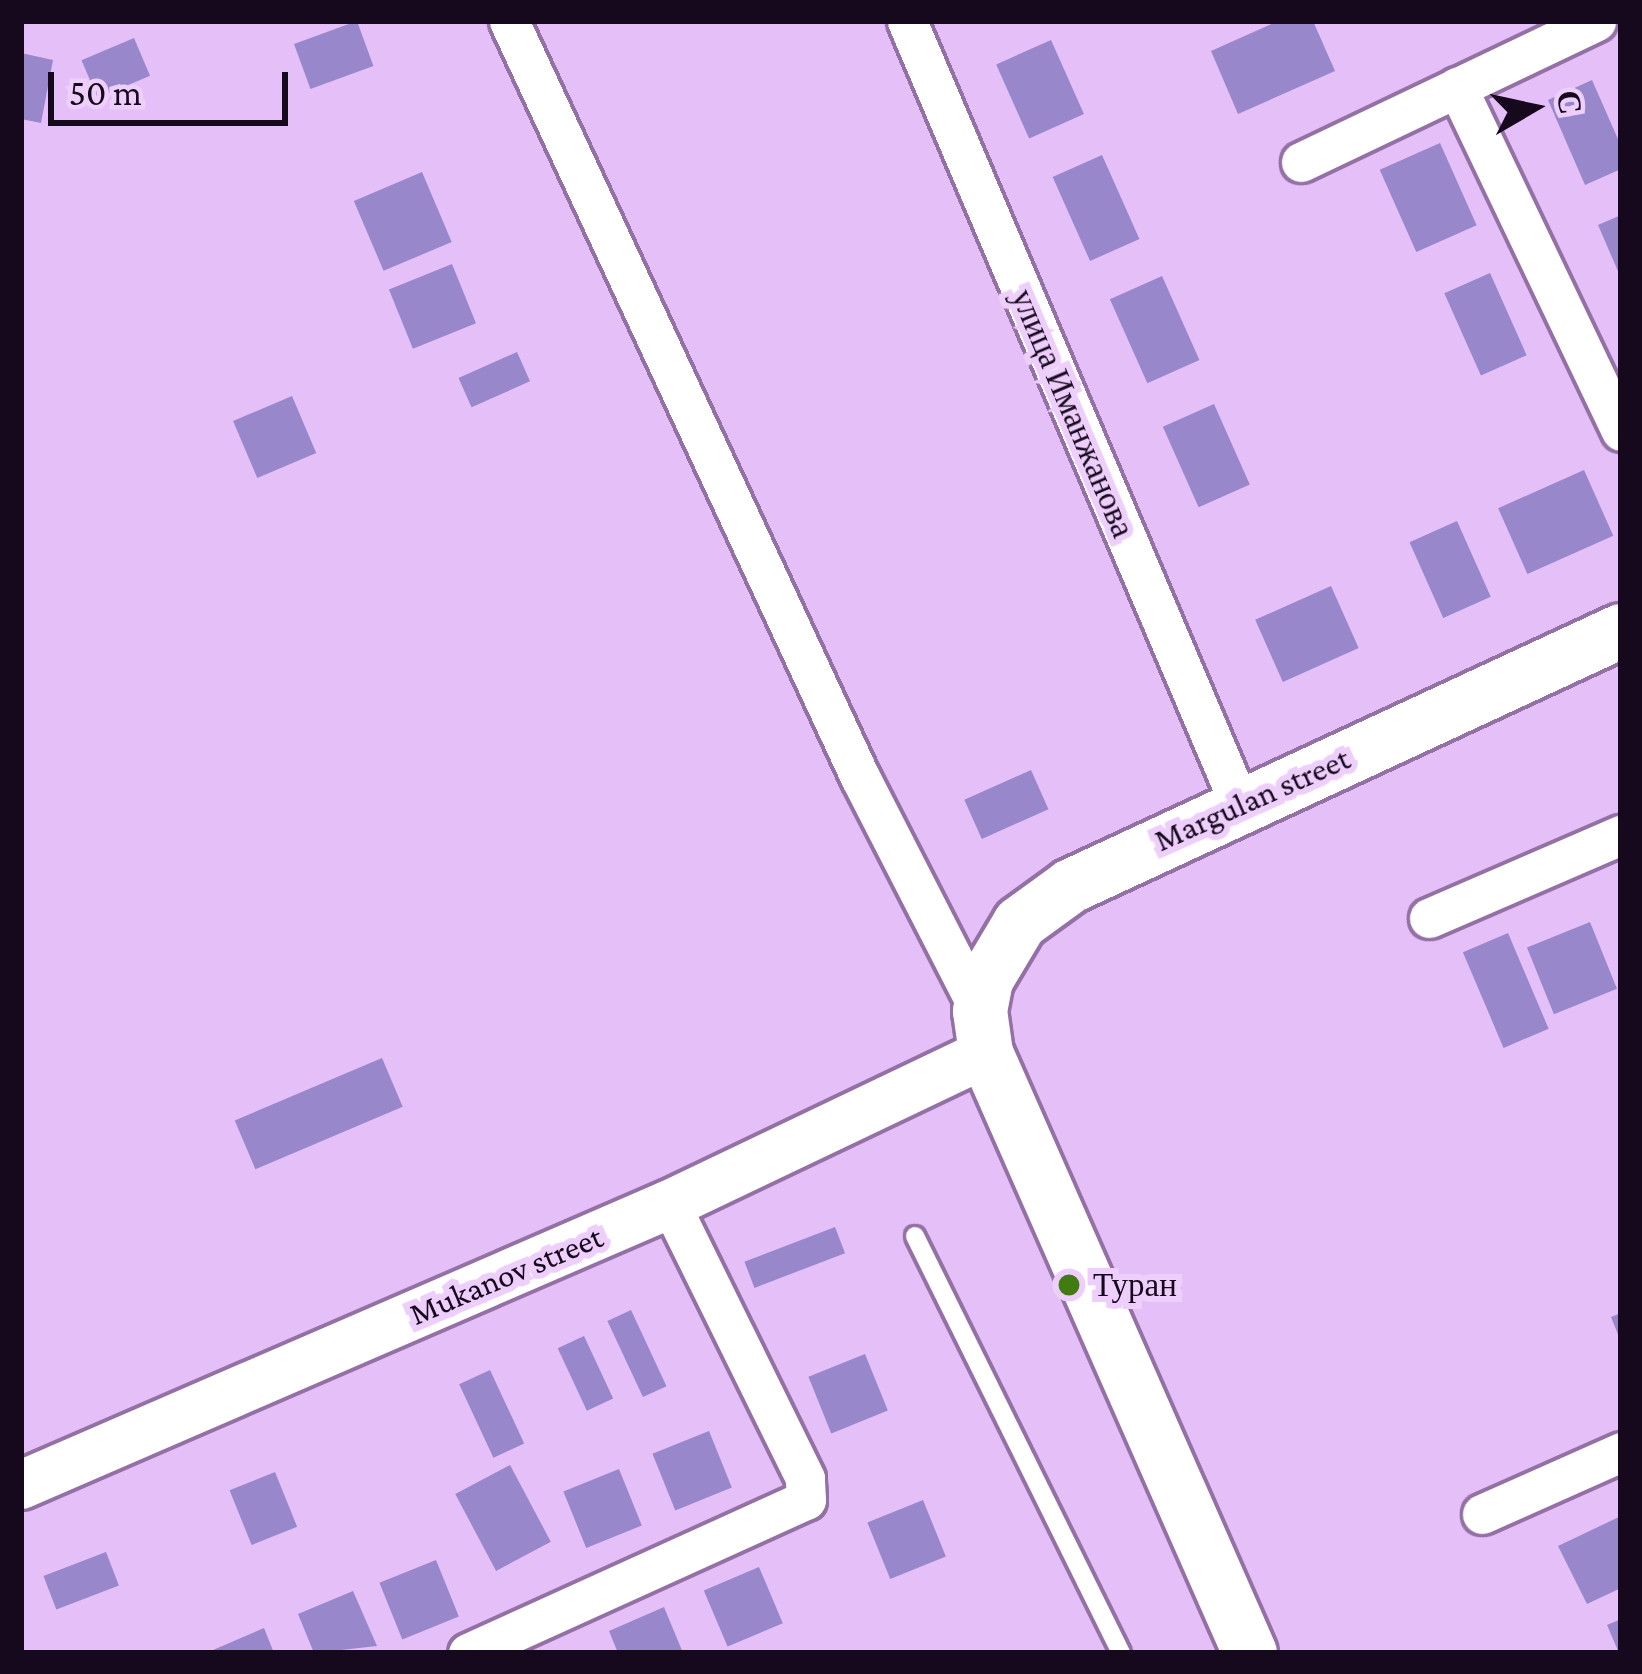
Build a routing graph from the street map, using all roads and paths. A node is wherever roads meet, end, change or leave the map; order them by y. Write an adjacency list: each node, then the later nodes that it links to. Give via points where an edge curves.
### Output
1 (509, 21): 11 (street)
2 (907, 21): 8 (street, улица Иманжанова)
3 (1596, 21): 4 (street)
4 (1457, 87): 5 (street); 6 (street)
5 (1301, 162)
6 (1621, 431)
7 (1621, 631): 8 (main road, Margulan street)
8 (1240, 806): 11 (main road, Margulan street, via 1071,886 1020,923 995,958)
9 (1621, 835): 10 (street)
10 (1430, 918)
11 (983, 1032): 12 (street, Mukanov street); 19 (main road)
12 (670, 1204): 15 (street, Mukanov street); 17 (street, via 805,1478 806,1500)
13 (915, 1236): 18 (lane)
14 (1621, 1452): 16 (street)
15 (21, 1485)
16 (1482, 1514)
17 (468, 1653)
18 (1121, 1653)
19 (1250, 1653)

